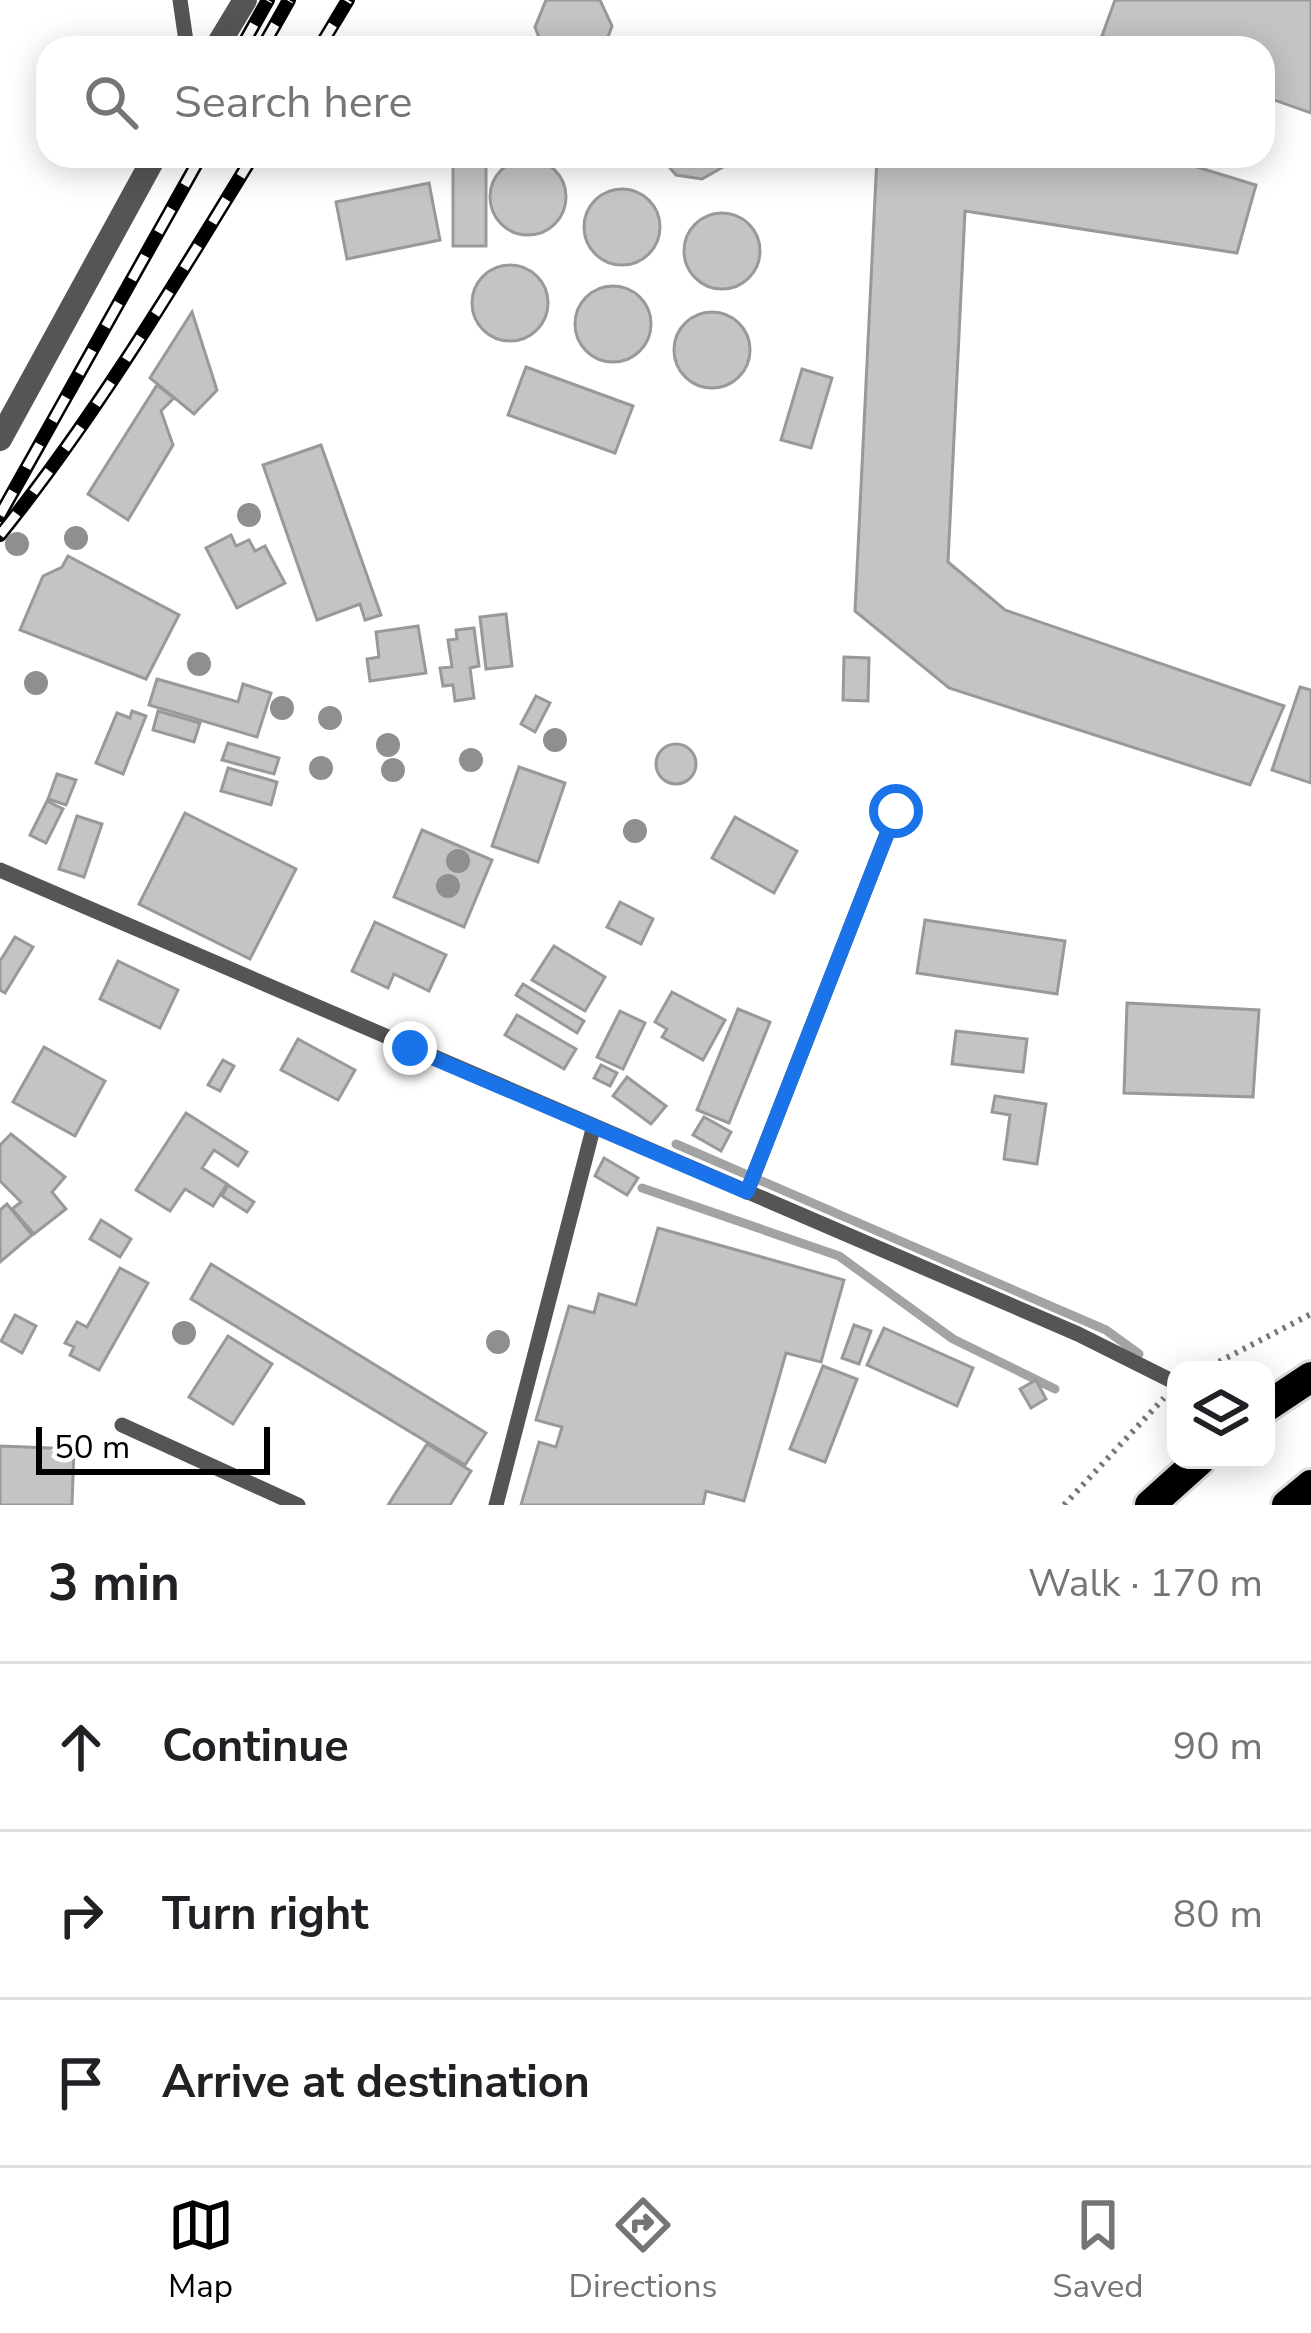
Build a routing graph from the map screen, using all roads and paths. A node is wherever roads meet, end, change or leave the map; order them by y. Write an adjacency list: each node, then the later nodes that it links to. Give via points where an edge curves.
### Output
1 (180, 0): 3 (lane)
2 (245, 0): 4 (street)
3 (185, 36)
4 (223, 36)
5 (148, 168): 6 (street)
6 (0, 439)
7 (896, 811): 10 (lane)
8 (0, 870): 9 (lane)
9 (593, 1129): 10 (lane); 21 (lane)
10 (747, 1192): 14 (lane)
11 (1311, 1314): 12 (path)
12 (1220, 1361)
13 (1311, 1377): 16 (main road)
14 (1167, 1379)
15 (1167, 1394): 22 (path)
16 (1275, 1401)
17 (122, 1425): 20 (lane)
18 (1189, 1469): 23 (main road)
19 (1311, 1485): 24 (main road)
20 (298, 1505)
21 (496, 1505)
22 (1064, 1505)
23 (1150, 1505)
24 (1287, 1505)

